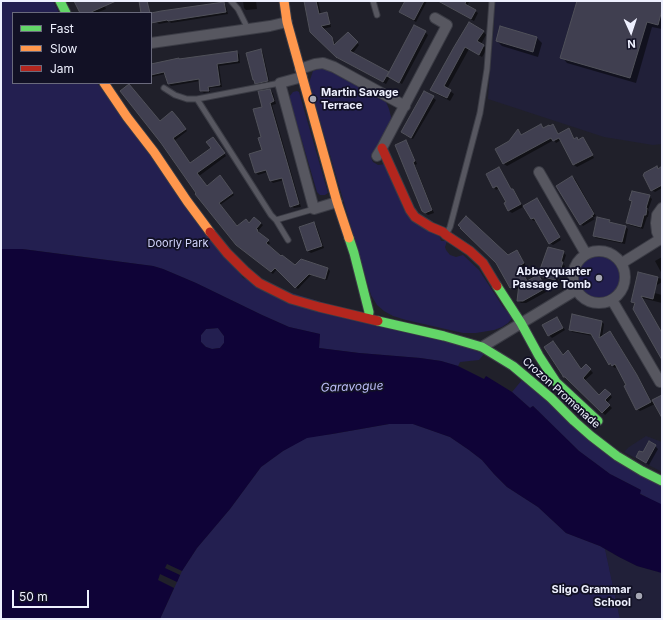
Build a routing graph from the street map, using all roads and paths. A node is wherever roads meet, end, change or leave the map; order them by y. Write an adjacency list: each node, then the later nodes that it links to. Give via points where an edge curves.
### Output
1 (60, 1): 6 (street)
2 (231, 1): 10 (lane)
3 (284, 1): 9 (street)
4 (373, 1): 7 (lane)
5 (492, 1): 24 (lane, via 487,69 480,113)
6 (66, 12)
7 (377, 15)
8 (435, 18): 17 (street, via 447,25)
9 (287, 22): 10 (street); 12 (street)
10 (248, 29): 11 (street)
11 (152, 43)
12 (301, 73): 13 (street); 17 (street, via 315,64 323,63); 20 (street)
13 (280, 83): 16 (lane); 22 (street)
14 (105, 84): 31 (street, via 208,230 258,283 291,299)
15 (164, 88): 16 (lane, via 175,96)
16 (197, 99): 23 (lane)
17 (404, 106): 18 (street)
18 (380, 152): 24 (street, via 415,217)
19 (539, 172): 27 (street)
20 (337, 202): 22 (street); 31 (street, via 354,253 369,312)
21 (662, 208): 25 (street, via 657,215 656,223)
22 (314, 209): 23 (lane)
23 (276, 220): 26 (lane)
24 (447, 236): 32 (street, via 483,263)
25 (661, 239): 28 (street)
26 (288, 240)
27 (586, 254): 28 (street, via 597,250 607,252); 29 (street, via 577,262 574,269 572,279)
28 (622, 263): 30 (street, via 626,281 622,291)
29 (576, 290): 30 (street, via 591,303 601,304); 32 (street)
30 (612, 300): 34 (street, via 660,382)
31 (368, 318): 33 (street, Crozon Promenade)
32 (521, 323): 33 (street); 35 (street, via 538,356 556,382)
33 (482, 347): 36 (street, Crozon Promenade, via 513,366 617,456)
34 (662, 380)
35 (598, 421)
36 (662, 481)

